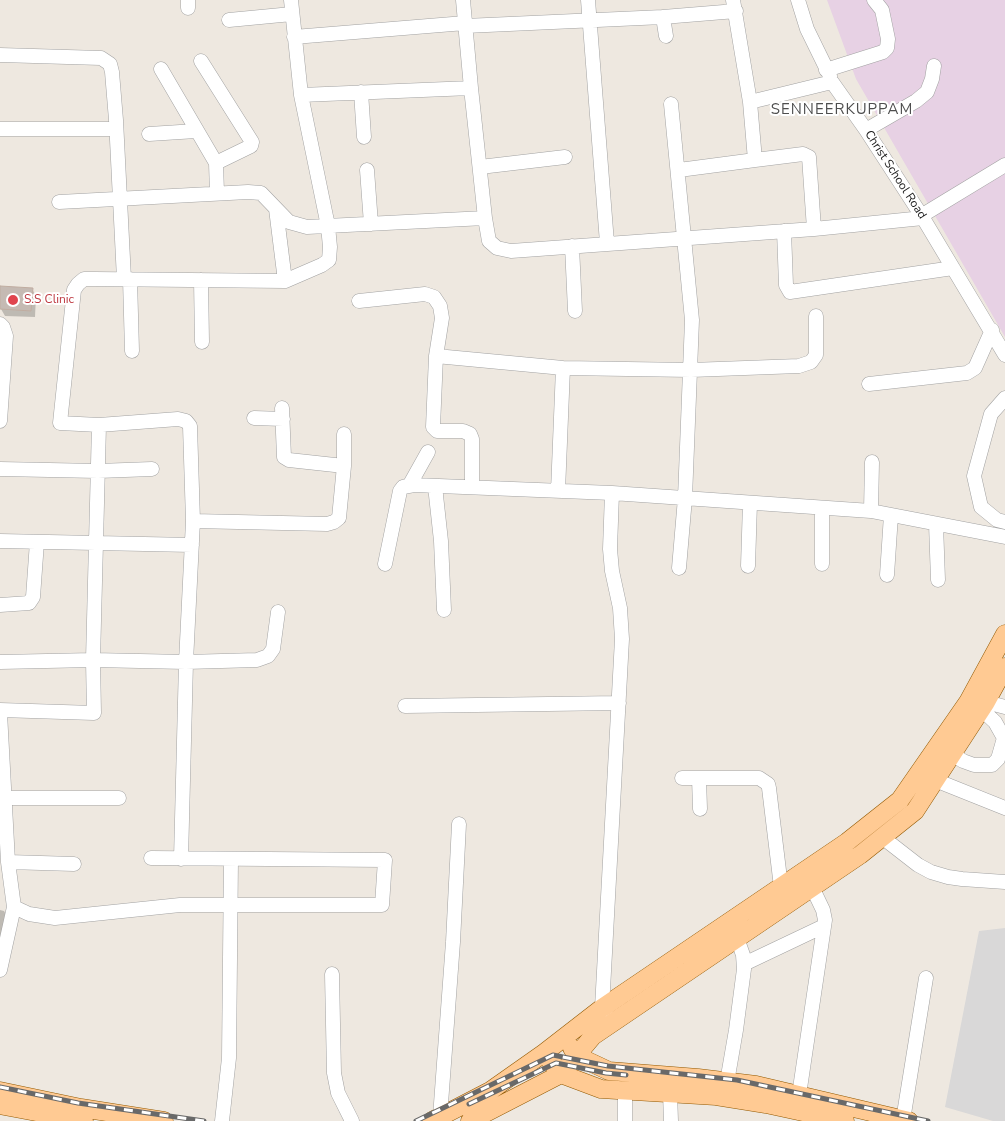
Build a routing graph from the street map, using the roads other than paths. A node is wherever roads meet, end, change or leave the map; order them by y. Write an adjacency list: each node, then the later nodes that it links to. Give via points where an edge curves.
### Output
1 (463, 0): 10 (street)
2 (588, 0): 8 (street)
3 (799, 0): 17 (street, Christ School Road, via 807,29)
4 (874, 0): 17 (street, via 882,10 887,48)
5 (734, 6): 7 (street); 21 (street)
6 (292, 7): 9 (street); 12 (street)
7 (663, 16): 8 (street); 11 (street)
8 (588, 19): 10 (street); 47 (street)
9 (229, 20)
10 (465, 24): 12 (street); 18 (street)
11 (666, 36)
12 (294, 37): 20 (street)
13 (0, 55): 24 (street, via 106,60 112,72)
14 (200, 61): 31 (street, via 252,142 251,146)
15 (934, 66): 25 (street, via 927,92)
16 (161, 69): 26 (street)
17 (829, 76): 21 (street); 25 (street, Christ School Road)
18 (471, 88): 19 (street); 33 (street)
19 (361, 92): 20 (street); 28 (street)
20 (301, 95): 43 (street)
21 (750, 102): 30 (street)
22 (671, 104): 35 (street)
23 (0, 129): 24 (street)
24 (116, 129): 37 (street)
25 (866, 130): 40 (street, Christ School Road)
26 (196, 131): 27 (street); 31 (street)
27 (149, 134)
28 (364, 136)
29 (565, 157): 33 (street)
30 (755, 160): 35 (street); 44 (street, via 803,154 809,157)
31 (216, 163): 36 (street)
32 (1005, 165): 40 (street)
33 (480, 167): 41 (street)
34 (367, 170): 42 (street)
35 (679, 170): 46 (street)
36 (217, 193): 37 (street); 39 (street, via 261,194)
37 (119, 199): 38 (street); 50 (street)
38 (59, 202)
39 (276, 209): 43 (street, via 298,226); 52 (street)
40 (922, 217): 44 (street); 49 (street, Christ School Road)
41 (485, 218): 42 (street); 48 (street, via 489,241 498,248 511,251)
42 (370, 224): 43 (street)
43 (328, 226): 52 (street, via 329,260)
44 (814, 229): 45 (street)
45 (784, 231): 46 (street); 49 (street, via 786,285 790,292)
46 (684, 238): 47 (street); 63 (street, via 692,320)
47 (607, 243): 48 (street)
48 (572, 246): 54 (street)
49 (953, 268): 57 (street, Christ School Road)
50 (127, 279): 51 (street); 59 (street); 69 (street, via 84,279 74,290 60,423)
51 (201, 280): 52 (street); 58 (street)
52 (285, 280)
53 (359, 301): 61 (street, via 417,294 434,297 442,318)
54 (575, 311)
55 (816, 316): 63 (street, via 816,355 811,362 798,366)
56 (0, 324): 65 (street, via 6,336)
57 (992, 330): 60 (street, Christ School Road); 64 (street, via 975,368 967,373)
58 (202, 342)
59 (132, 351)
60 (1005, 355)
61 (436, 356): 62 (street); 79 (street, via 433,427 438,431 470,434)
62 (563, 368): 63 (street); 80 (street)
63 (691, 370): 82 (street)
64 (869, 384)
65 (2, 387): 68 (street)
66 (1005, 398): 88 (street, via 991,414 974,476 981,507 997,520)
67 (254, 418): 73 (street, via 282,413 284,458)
68 (0, 420)
69 (99, 426): 76 (street); 87 (street, via 186,421 191,435)
70 (344, 434): 73 (street)
71 (428, 452): 77 (street)
72 (872, 462): 85 (street)
73 (344, 466): 87 (street, via 339,518 334,522)
74 (0, 469): 76 (street)
75 (152, 469): 76 (street)
76 (98, 471): 93 (street)
77 (409, 486): 78 (street); 95 (street, via 400,491)
78 (435, 486): 79 (street); 102 (street)
79 (472, 487): 80 (street)
80 (558, 491): 81 (street)
81 (612, 493): 82 (street); 109 (street, via 610,556 622,638)
82 (685, 498): 83 (street); 98 (street)
83 (750, 503): 84 (street); 97 (street)
84 (822, 508): 85 (street); 96 (street)
85 (871, 511): 86 (street)
86 (891, 515): 89 (street); 99 (street)
87 (193, 521): 94 (street)
88 (1005, 522)
89 (936, 524): 90 (street); 100 (street)
90 (1005, 537)
91 (0, 541): 92 (street)
92 (37, 542): 93 (street); 101 (street, via 33,597 29,603)
93 (96, 543): 94 (street); 105 (street)
94 (192, 545): 107 (street)
95 (385, 564)
96 (822, 564)
97 (748, 566)
98 (679, 568)
99 (887, 575)
100 (938, 580)
101 (0, 605)
102 (444, 610)
103 (278, 612): 107 (street, via 274,649 268,656 257,660)
104 (1005, 634): 110 (main road)
105 (93, 660): 106 (street); 107 (street); 113 (street, via 94,712)
106 (0, 662)
107 (186, 662): 125 (street)
108 (1005, 667): 110 (main road)
109 (619, 703): 111 (street); 140 (street)
110 (978, 704): 112 (street); 114 (main road); 114 (street, via 995,722 1004,738 998,759 992,765 974,765); 130 (main road, via 900,800 847,842)
111 (404, 706)
112 (1005, 707)
113 (0, 712): 118 (street)
114 (952, 754): 117 (main road)
115 (682, 778): 116 (street)
116 (698, 778): 121 (street); 130 (street, via 759,778 768,784)
117 (935, 780): 120 (street); 123 (main road, via 915,811)
118 (3, 798): 119 (street); 127 (street)
119 (120, 798)
120 (1005, 808)
121 (700, 809)
122 (459, 824): 154 (street, via 453,935)
123 (882, 837): 129 (street, via 931,872 962,880); 131 (main road)
124 (151, 858): 125 (street)
125 (181, 859): 126 (street)
126 (231, 859): 132 (street); 132 (street, via 385,860 382,905)
127 (8, 862): 128 (street); 133 (street)
128 (74, 864)
129 (1005, 882)
130 (781, 887): 140 (main road)
131 (812, 887): 134 (street, via 823,910); 135 (main road)
132 (230, 904): 133 (street, via 180,905 55,918 29,914); 158 (street, via 229,1058)
133 (14, 907): 137 (street)
134 (824, 926): 136 (street); 153 (street)
135 (737, 938): 136 (street); 141 (main road)
136 (744, 964): 148 (street)
137 (0, 970)
138 (332, 974): 159 (street, via 334,1073 338,1093)
139 (926, 978): 155 (street)
140 (602, 1008): 141 (street); 143 (main road)
141 (612, 1023): 142 (main road)
142 (596, 1034): 145 (main road); 146 (main road, via 597,1053)
143 (565, 1037): 144 (main road); 145 (main road)
144 (544, 1053): 147 (main road); 154 (main road, via 490,1091)
145 (577, 1056): 146 (main road); 147 (main road)
146 (603, 1068): 148 (main road)
147 (561, 1074): 150 (main road, via 601,1089); 160 (main road)
148 (727, 1082): 153 (main road, via 756,1085)
149 (0, 1091): 157 (main road)
150 (625, 1091): 151 (main road); 161 (street)
151 (670, 1093): 153 (main road, via 716,1096); 162 (street)
152 (0, 1105): 156 (main road)
153 (797, 1109): 155 (main road); 163 (main road)
154 (436, 1119)
155 (906, 1120)
156 (84, 1121)
157 (164, 1121)
158 (222, 1121)
159 (352, 1121)
160 (470, 1121)
161 (625, 1121)
162 (671, 1121)
163 (845, 1121)

